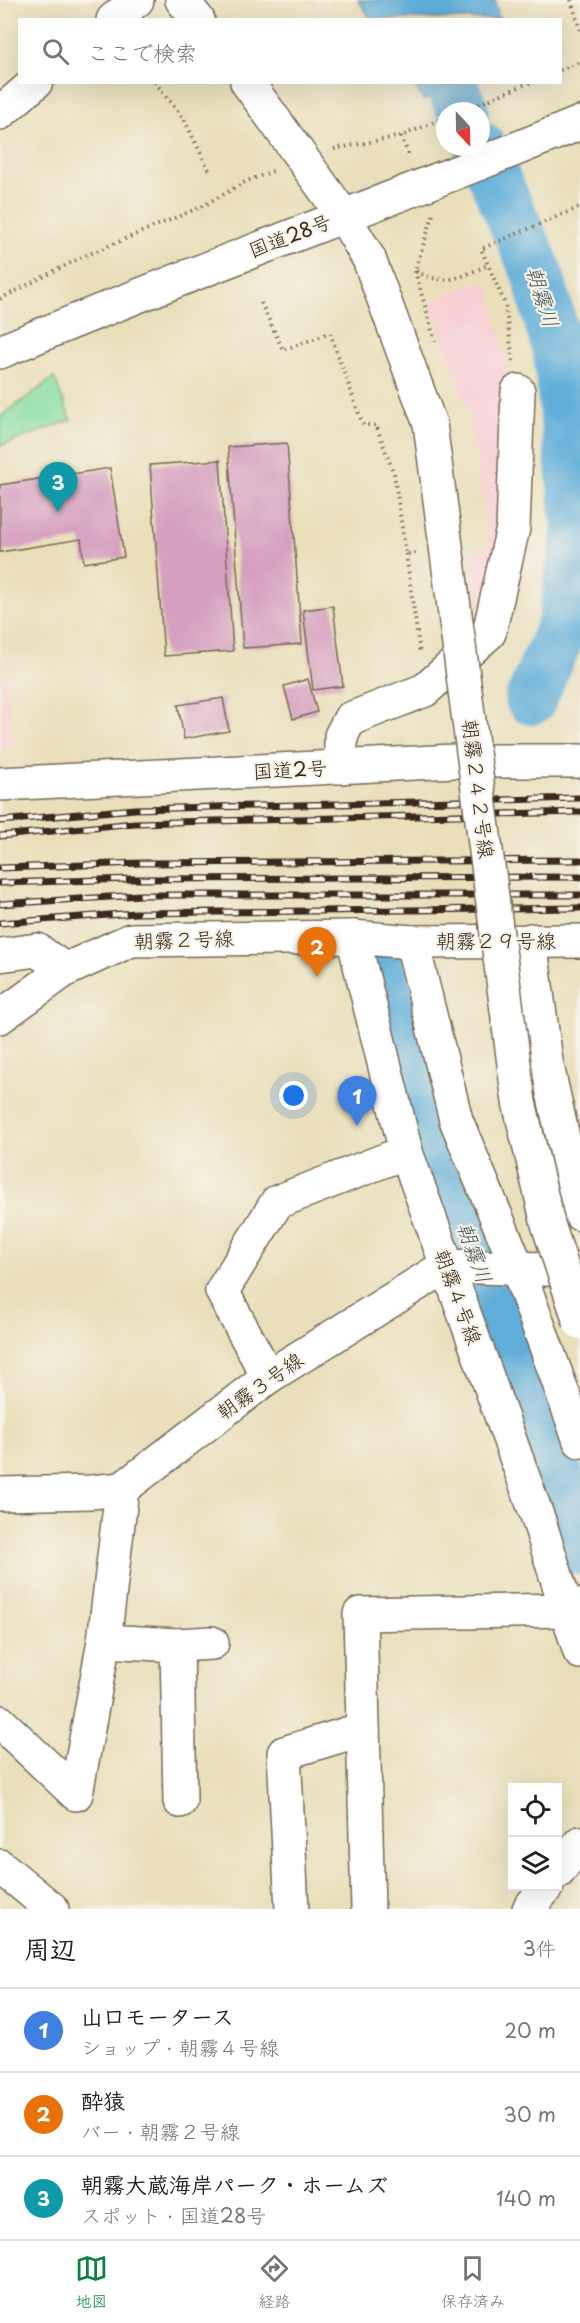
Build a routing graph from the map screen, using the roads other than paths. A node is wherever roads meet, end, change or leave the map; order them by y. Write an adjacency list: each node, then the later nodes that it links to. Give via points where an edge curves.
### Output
1 (137, 0): 3 (main road)
2 (182, 0): 4 (main road)
3 (115, 18)
4 (196, 18)
5 (34, 84): 7 (main road)
6 (248, 84): 9 (main road, 朝霧２４２号線)
7 (0, 113)
8 (580, 123): 9 (main road, 国道28号, via 426,186)
9 (343, 215): 10 (main road, 国道28号); 26 (main road, 朝霧２４２号線, bridge, via 369,259 430,424 519,1102 548,1224)
10 (0, 352)
11 (518, 391): 13 (main road, via 513,528 489,633 425,690 350,719 341,736)
12 (580, 760): 13 (main road, 国道2号)
13 (341, 767): 14 (main road, 国道2号)
14 (0, 784)
15 (382, 939): 16 (main road, 朝霧２９号線); 19 (main road, 朝霧２号線, via 131,940); 21 (main road, 朝霧４号線); 24 (main road, via 456,1120)
16 (530, 940): 17 (main road, 朝霧２９号線); 22 (main road, via 546,1060)
17 (580, 941)
18 (0, 955): 19 (main road, via 37,950)
19 (65, 970): 20 (main road, 朝霧２号線)
20 (0, 1017)
21 (406, 1152): 23 (main road, 朝霧４号線); 27 (main road, via 277,1202 252,1242 222,1291)
22 (580, 1214)
23 (451, 1266): 24 (main road); 27 (main road, 朝霧３号線); 31 (main road, 朝霧４号線)
24 (508, 1269): 25 (main road); 28 (main road)
25 (580, 1270)
26 (580, 1322)
27 (268, 1377): 29 (main road, 朝霧３号線)
28 (580, 1442)
29 (122, 1489): 30 (main road); 32 (main road)
30 (0, 1494)
31 (573, 1608): 35 (main road, 朝霧４号線); 37 (main road, via 360,1614)
32 (104, 1641): 34 (main road); 36 (main road, via 76,1794)
33 (212, 1643): 34 (main road)
34 (177, 1645): 38 (main road)
35 (580, 1652)
36 (0, 1722)
37 (363, 1729): 44 (main road, via 284,1753); 45 (main road)
38 (180, 1801)
39 (580, 1843): 41 (main road)
40 (0, 1866): 43 (main road)
41 (562, 1867)
42 (544, 1891): 46 (main road)
43 (52, 1909)
44 (292, 1909)
45 (368, 1909)
46 (529, 1909)

